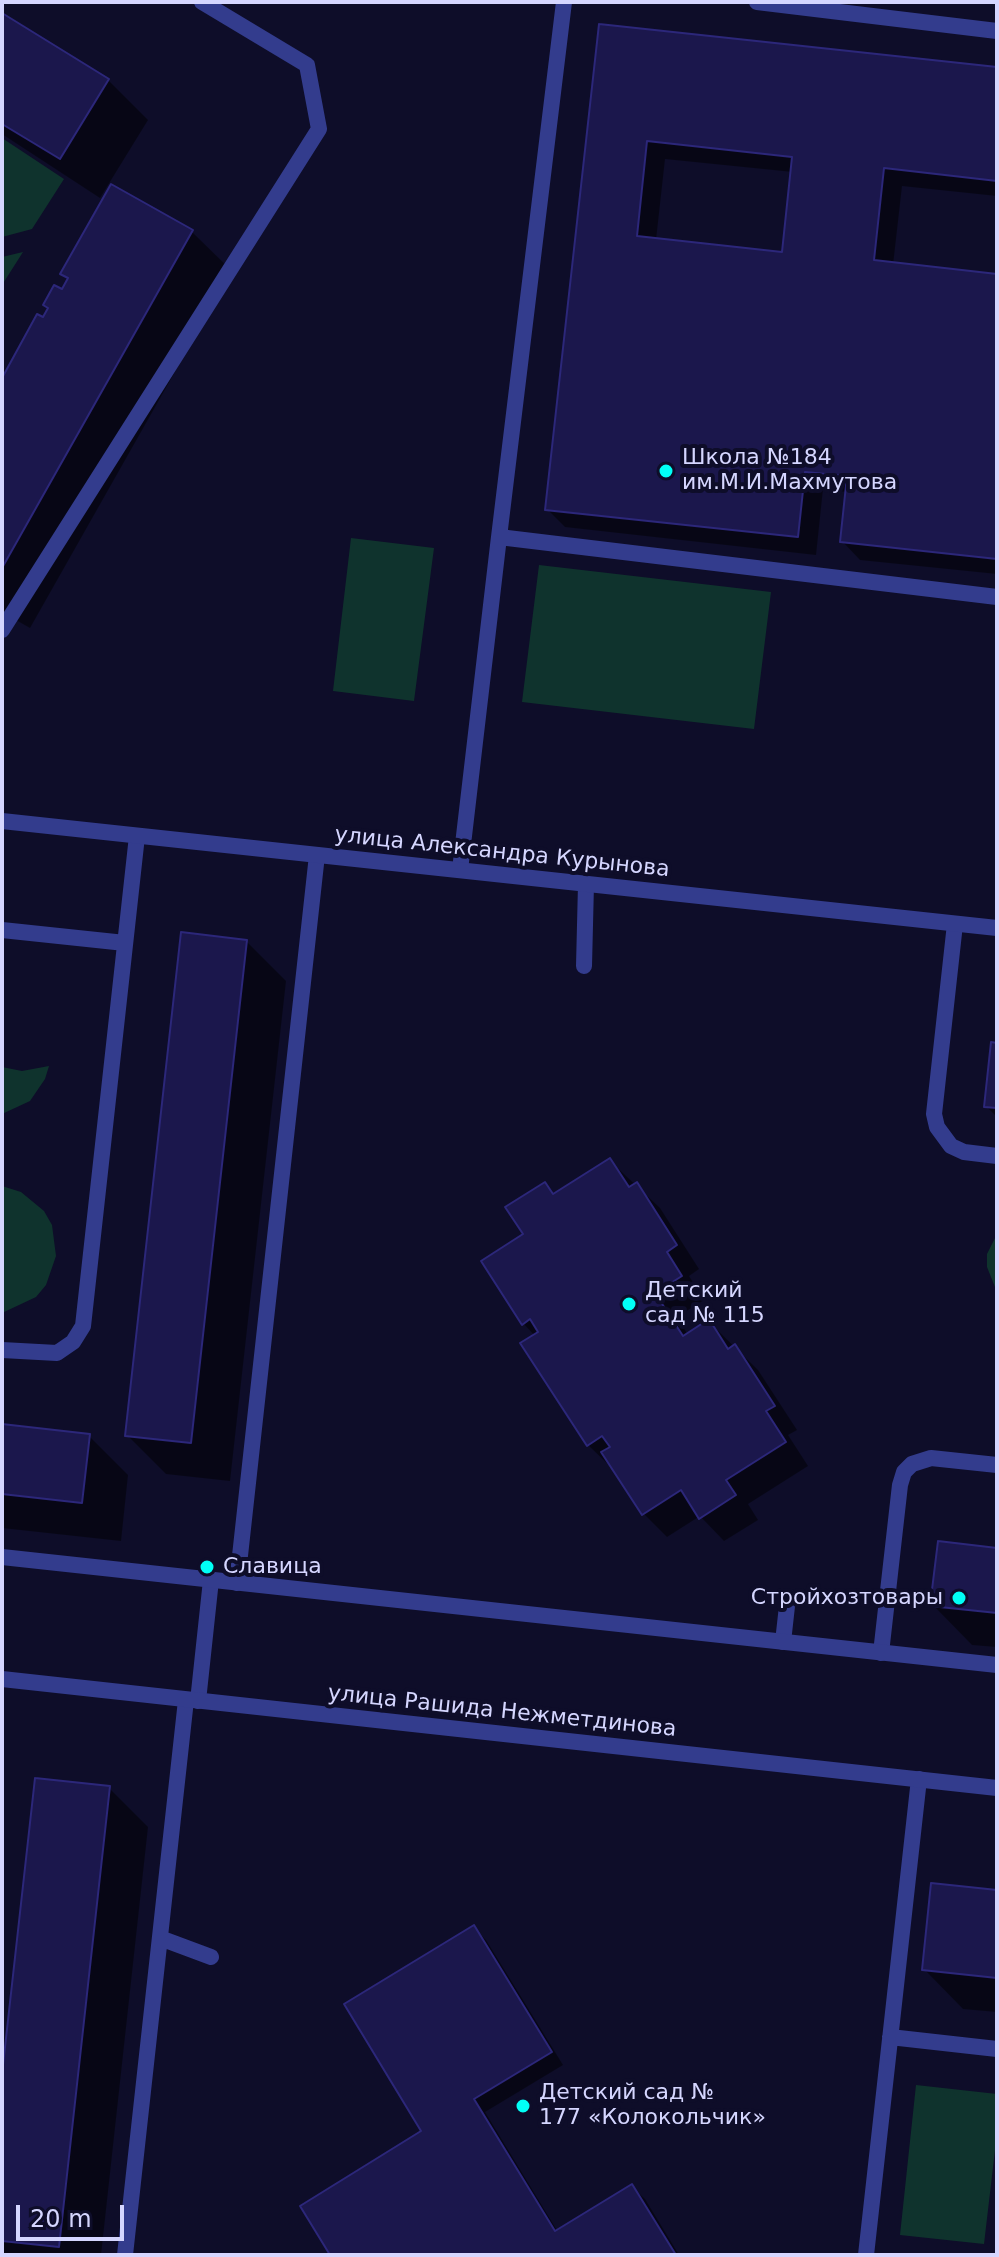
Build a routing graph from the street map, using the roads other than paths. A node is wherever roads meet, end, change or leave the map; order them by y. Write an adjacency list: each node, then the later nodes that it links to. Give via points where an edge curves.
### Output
1 (202, 2): 7 (street, via 307,65 319,129)
2 (564, 2): 5 (street)
3 (757, 2): 4 (street)
4 (997, 31)
5 (499, 537): 6 (street); 11 (street)
6 (997, 597)
7 (2, 630)
8 (2, 821): 9 (street, улица Александра Курынова)
9 (137, 836): 10 (street, улица Александра Курынова); 16 (street)
10 (317, 855): 11 (street, улица Александра Курынова); 23 (street)
11 (460, 870): 12 (street, улица Александра Курынова)
12 (586, 884): 13 (street, улица Александра Курынова); 17 (street)
13 (955, 924): 14 (street, улица Александра Курынова); 18 (street, via 934,1114 951,1146)
14 (997, 928)
15 (2, 930): 16 (street)
16 (125, 943): 19 (street, via 83,1326 57,1353)
17 (584, 966)
18 (997, 1156)
19 (2, 1350)
20 (997, 1465): 26 (street, via 931,1458 904,1472)
21 (2, 1557): 22 (street)
22 (211, 1580): 23 (street); 29 (street)
23 (237, 1583): 25 (street)
24 (788, 1597): 25 (street)
25 (783, 1642): 26 (street)
26 (881, 1653): 27 (street)
27 (997, 1665)
28 (2, 1679): 29 (street, улица Рашида Нежметдинова)
29 (192, 1700): 30 (street, улица Рашида Нежметдинова); 32 (street)
30 (919, 1779): 31 (street, улица Рашида Нежметдинова); 34 (street)
31 (997, 1788)
32 (160, 1938): 33 (street); 36 (street)
33 (211, 1957)
34 (890, 2037): 35 (street); 37 (street)
35 (997, 2049)
36 (125, 2255)
37 (866, 2255)

